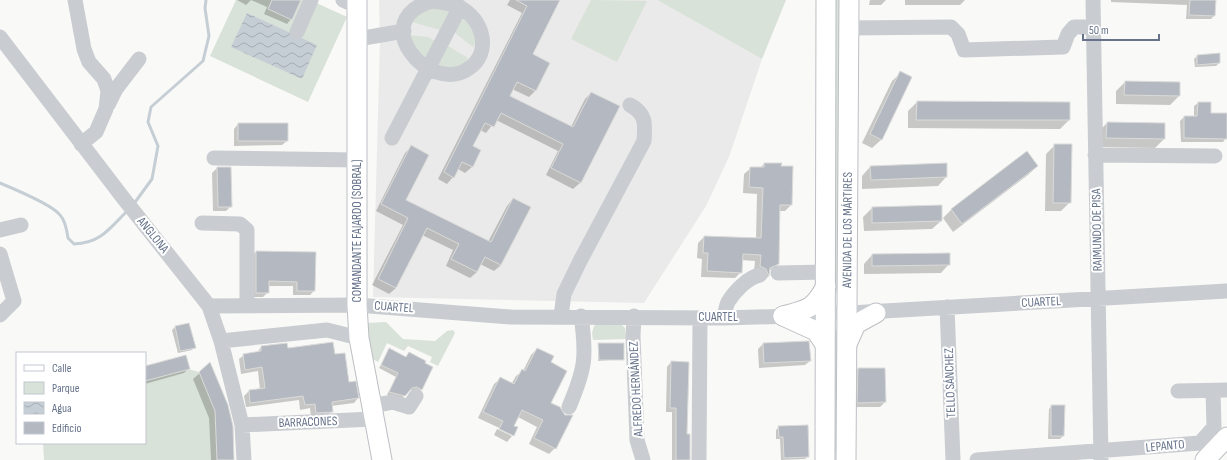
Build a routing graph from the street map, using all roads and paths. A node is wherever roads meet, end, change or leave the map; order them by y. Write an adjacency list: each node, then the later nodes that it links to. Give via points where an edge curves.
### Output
1 (75, 0): 17 (street, via 87,56 95,71 104,79 108,91)
2 (311, 0): 11 (street)
3 (826, 0): 30 (main road, AVENIDA DE LOS MÁRTIRES)
4 (849, 0): 9 (main road, AVENIDA DE LOS MÁRTIRES)
5 (1093, 0): 8 (street, RAIMUNDO DE PISA)
6 (352, 2): 13 (main road, COMANDANTE FAJARDO (SOBRAL))
7 (460, 8): 10 (street, via 443,2 432,1 422,4 407,18); 15 (street); 15 (street, via 476,21 481,30 483,41 479,56 468,69 458,73 448,74)
8 (1093, 27): 9 (street, via 1074,27 1063,47 964,50 958,34 951,27); 20 (street, RAIMUNDO DE PISA)
9 (848, 28): 32 (main road, AVENIDA DE LOS MÁRTIRES)
10 (404, 31): 13 (street); 15 (street, via 407,49)
11 (297, 32)
12 (0, 37): 19 (street, ANGLONA)
13 (358, 39): 23 (main road, COMANDANTE FAJARDO (SOBRAL))
14 (139, 58): 17 (street, via 116,89)
15 (428, 68): 18 (street)
16 (630, 105): 42 (street, via 636,108 646,122 644,141 564,294)
17 (106, 109): 19 (street, via 96,132)
18 (392, 138)
19 (81, 144): 35 (street, ANGLONA)
20 (1095, 155): 21 (street); 33 (street, RAIMUNDO DE PISA)
21 (1215, 156)
22 (214, 158): 23 (street)
23 (357, 160): 34 (main road, COMANDANTE FAJARDO (SOBRAL))
24 (202, 223): 36 (street, via 240,224 247,230)
25 (21, 225): 26 (street)
26 (0, 230)
27 (0, 254): 40 (street, via 14,300)
28 (778, 273): 30 (street)
29 (760, 274): 47 (street, via 741,287 728,302)
30 (826, 279): 41 (main road, AVENIDA DE LOS MÁRTIRES); 45 (main road, via 818,301 809,308)
31 (1227, 291): 33 (street, CUARTEL)
32 (848, 294): 38 (main road, via 857,305); 39 (main road, AVENIDA DE LOS MÁRTIRES)
33 (1098, 298): 37 (street, CUARTEL); 59 (street, RAIMUNDO DE PISA)
34 (357, 305): 36 (street, CUARTEL); 42 (street, CUARTEL, via 511,316); 48 (main road, COMANDANTE FAJARDO (SOBRAL))
35 (209, 306): 36 (street, CUARTEL); 49 (street, ANGLONA)
36 (247, 306)
37 (947, 307): 38 (street, CUARTEL); 66 (street, TELLO SÁNCHEZ)
38 (876, 313): 39 (street, CUARTEL); 51 (main road, via 856,324)
39 (848, 314): 41 (street, CUARTEL); 51 (main road, AVENIDA DE LOS MÁRTIRES)
40 (0, 315)
41 (825, 315): 45 (street, CUARTEL); 50 (main road, AVENIDA DE LOS MÁRTIRES)
42 (561, 316): 43 (street, CUARTEL)
43 (581, 316): 44 (street, CUARTEL); 55 (street, via 585,345 584,365)
44 (634, 316): 46 (street, CUARTEL); 62 (street, ALFREDO HERNÁNDEZ, via 637,440)
45 (783, 316): 47 (street, CUARTEL); 50 (main road, via 816,331)
46 (700, 318): 47 (street, CUARTEL); 63 (street)
47 (724, 318)
48 (359, 338): 49 (street, via 327,330); 56 (main road, COMANDANTE FAJARDO (SOBRAL))
49 (221, 341): 57 (street, ANGLONA)
50 (824, 343): 64 (main road, AVENIDA DE LOS MÁRTIRES)
51 (847, 345): 65 (main road, AVENIDA DE LOS MÁRTIRES)
52 (1178, 391): 53 (street)
53 (1220, 391): 59 (street, LEPANTO, via 1214,427 1200,443)
54 (416, 396): 56 (street, BARRACONES, via 409,407 393,402)
55 (569, 408)
56 (372, 413): 57 (street, BARRACONES); 61 (main road, COMANDANTE FAJARDO (SOBRAL))
57 (242, 425): 60 (street, ANGLONA)
58 (1227, 437): 68 (main road)
59 (1101, 456): 67 (street, LEPANTO)
60 (244, 460)
61 (382, 460)
62 (643, 460)
63 (699, 460)
64 (825, 460)
65 (846, 460)
66 (953, 460)
67 (977, 460)
68 (1205, 460)

